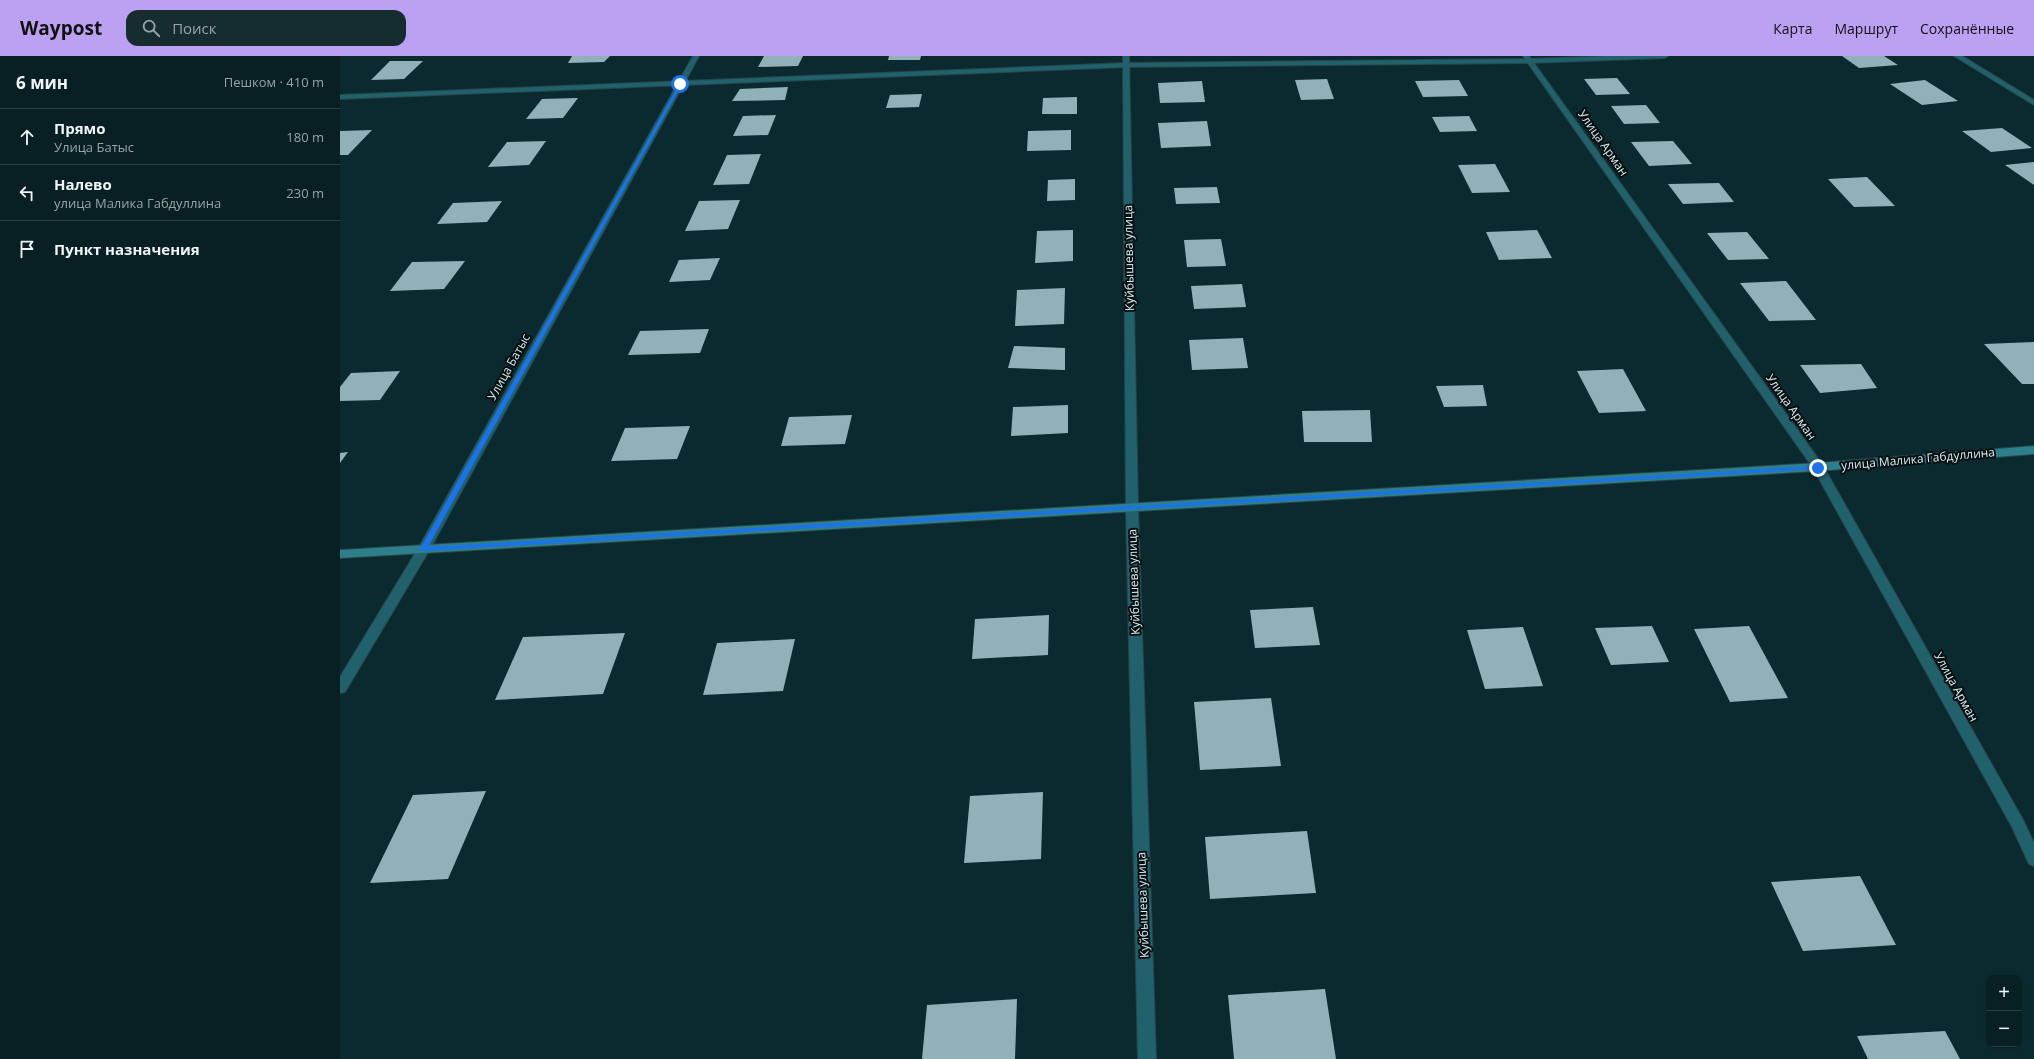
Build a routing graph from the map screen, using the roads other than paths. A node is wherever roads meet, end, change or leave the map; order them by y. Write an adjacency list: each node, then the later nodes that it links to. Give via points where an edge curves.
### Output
1 (696, 56): 6 (street, Улица Батыс)
2 (1664, 56): 4 (street)
3 (1957, 56): 8 (street)
4 (1528, 58): 5 (street); 10 (street, Улица Арман)
5 (1126, 61): 6 (street); 11 (street, Куйбышева улица)
6 (680, 84): 7 (street); 12 (street, Улица Батыс)
7 (340, 97)
8 (2034, 103)
9 (2034, 450): 10 (main road, улица Малика Габдуллина)
10 (1818, 468): 11 (main road, улица Малика Габдуллина); 15 (street, Улица Арман, via 2017,823)
11 (1132, 508): 12 (main road, улица Малика Габдуллина); 16 (street, Куйбышева улица)
12 (424, 549): 13 (main road, улица Малика Габдуллина); 14 (street, Улица Батыс)
13 (340, 554)
14 (340, 688)
15 (2034, 859)
16 (1147, 1059)

